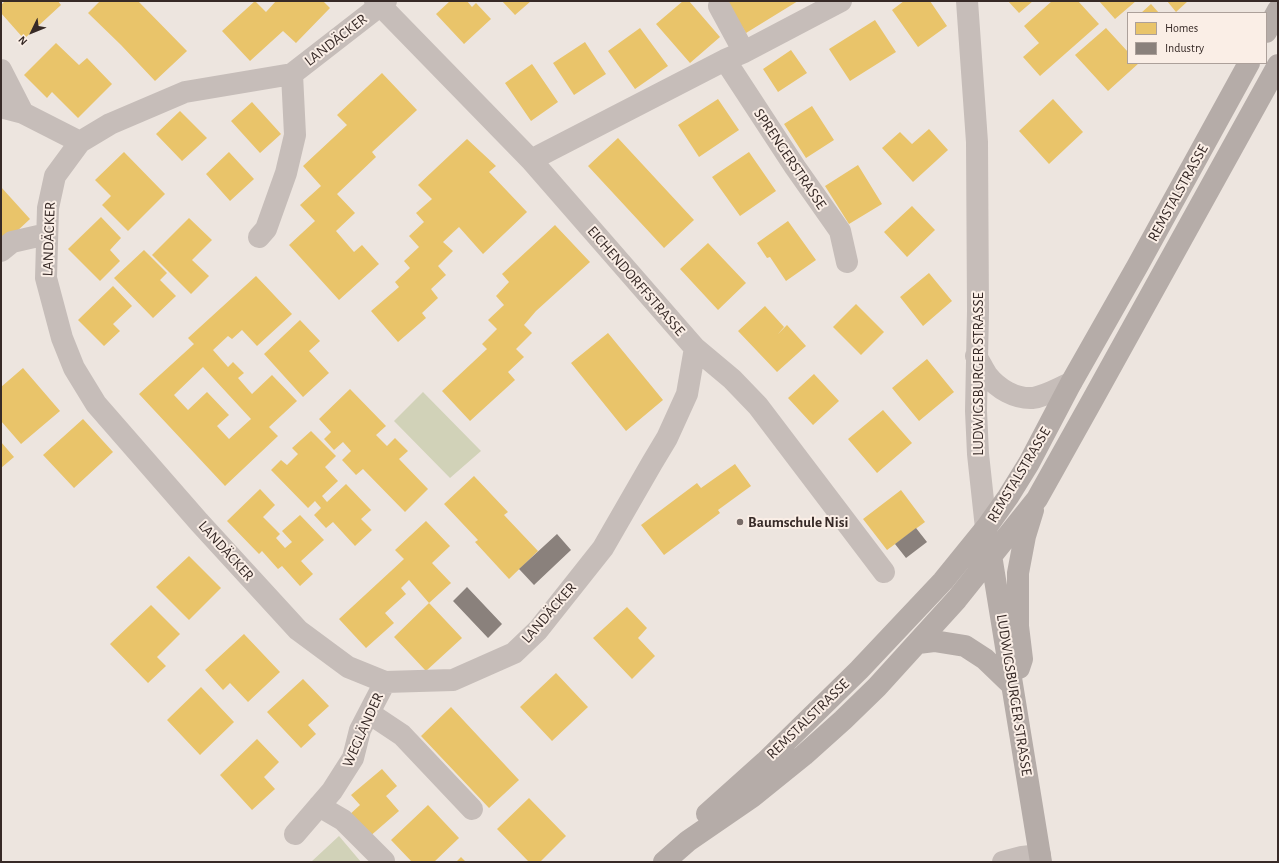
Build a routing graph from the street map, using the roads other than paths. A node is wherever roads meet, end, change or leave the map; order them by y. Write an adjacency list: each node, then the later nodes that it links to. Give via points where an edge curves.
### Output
1 (841, 1): 7 (street)
2 (967, 1): 21 (street, LUDWIGSBURGER STRASSE, via 977,142)
3 (380, 2): 11 (street, LANDÄCKER); 15 (street, EICHENDORFFSTRASSE)
4 (719, 6): 7 (street, SPRENGERSTRASSE)
5 (1278, 10): 6 (main road)
6 (1267, 30)
7 (735, 56): 15 (street); 19 (street, SPRENGERSTRASSE, via 794,167 840,232)
8 (1248, 64): 22 (main road, REMSTALSTRASSE)
9 (1278, 65): 23 (main road, REMSTALSTRASSE)
10 (1, 70): 13 (street)
11 (292, 74): 14 (street, LANDÄCKER, via 185,92 110,124); 17 (street, LANDÄCKER, via 295,135 286,173 266,229)
12 (1, 107): 13 (street)
13 (23, 113): 14 (street)
14 (80, 142): 16 (street, LANDÄCKER, via 55,176 48,208)
15 (531, 160): 20 (street, EICHENDORFFSTRASSE)
16 (48, 234): 18 (street, via 12,242); 28 (street, LANDÄCKER, via 46,278 62,338 74,368 96,404 298,630 348,667)
17 (259, 237)
18 (1, 251)
19 (847, 262)
20 (695, 348): 26 (street, EICHENDORFFSTRASSE, via 732,379 758,406); 28 (street, LANDÄCKER, via 687,394 667,438 603,548 538,630 514,652 453,680)
21 (976, 356): 22 (street, via 987,375 1009,394 1034,398); 24 (street, LUDWIGSBURGER STRASSE, via 978,454)
22 (1071, 383): 24 (main road, REMSTALSTRASSE, via 1029,463)
23 (1037, 499): 25 (main road, REMSTALSTRASSE); 29 (main road, via 1025,536 1018,573 1018,626 1022,659)
24 (986, 528): 25 (main road, LUDWIGSBURGER STRASSE); 34 (main road, REMSTALSTRASSE, via 943,581 870,660 696,825)
25 (991, 557): 27 (main road, REMSTALSTRASSE); 29 (main road, LUDWIGSBURGER STRASSE)
26 (884, 572)
27 (918, 643): 29 (main road, via 934,641 966,646 986,659); 34 (main road, REMSTALSTRASSE, via 877,687 804,754 752,797)
28 (385, 682): 30 (street, WEGLÄNDER)
29 (1012, 685): 35 (main road, LUDWIGSBURGER STRASSE)
30 (369, 713): 31 (street, WEGLÄNDER, via 360,730 353,758); 32 (street, via 402,734)
31 (319, 806): 33 (street, WEGLÄNDER); 36 (street, via 343,820)
32 (472, 809)
33 (294, 834)
34 (688, 841): 37 (main road)
35 (1041, 859): 38 (street, via 1022,857)
36 (384, 861)
37 (664, 862)
38 (1003, 862)

